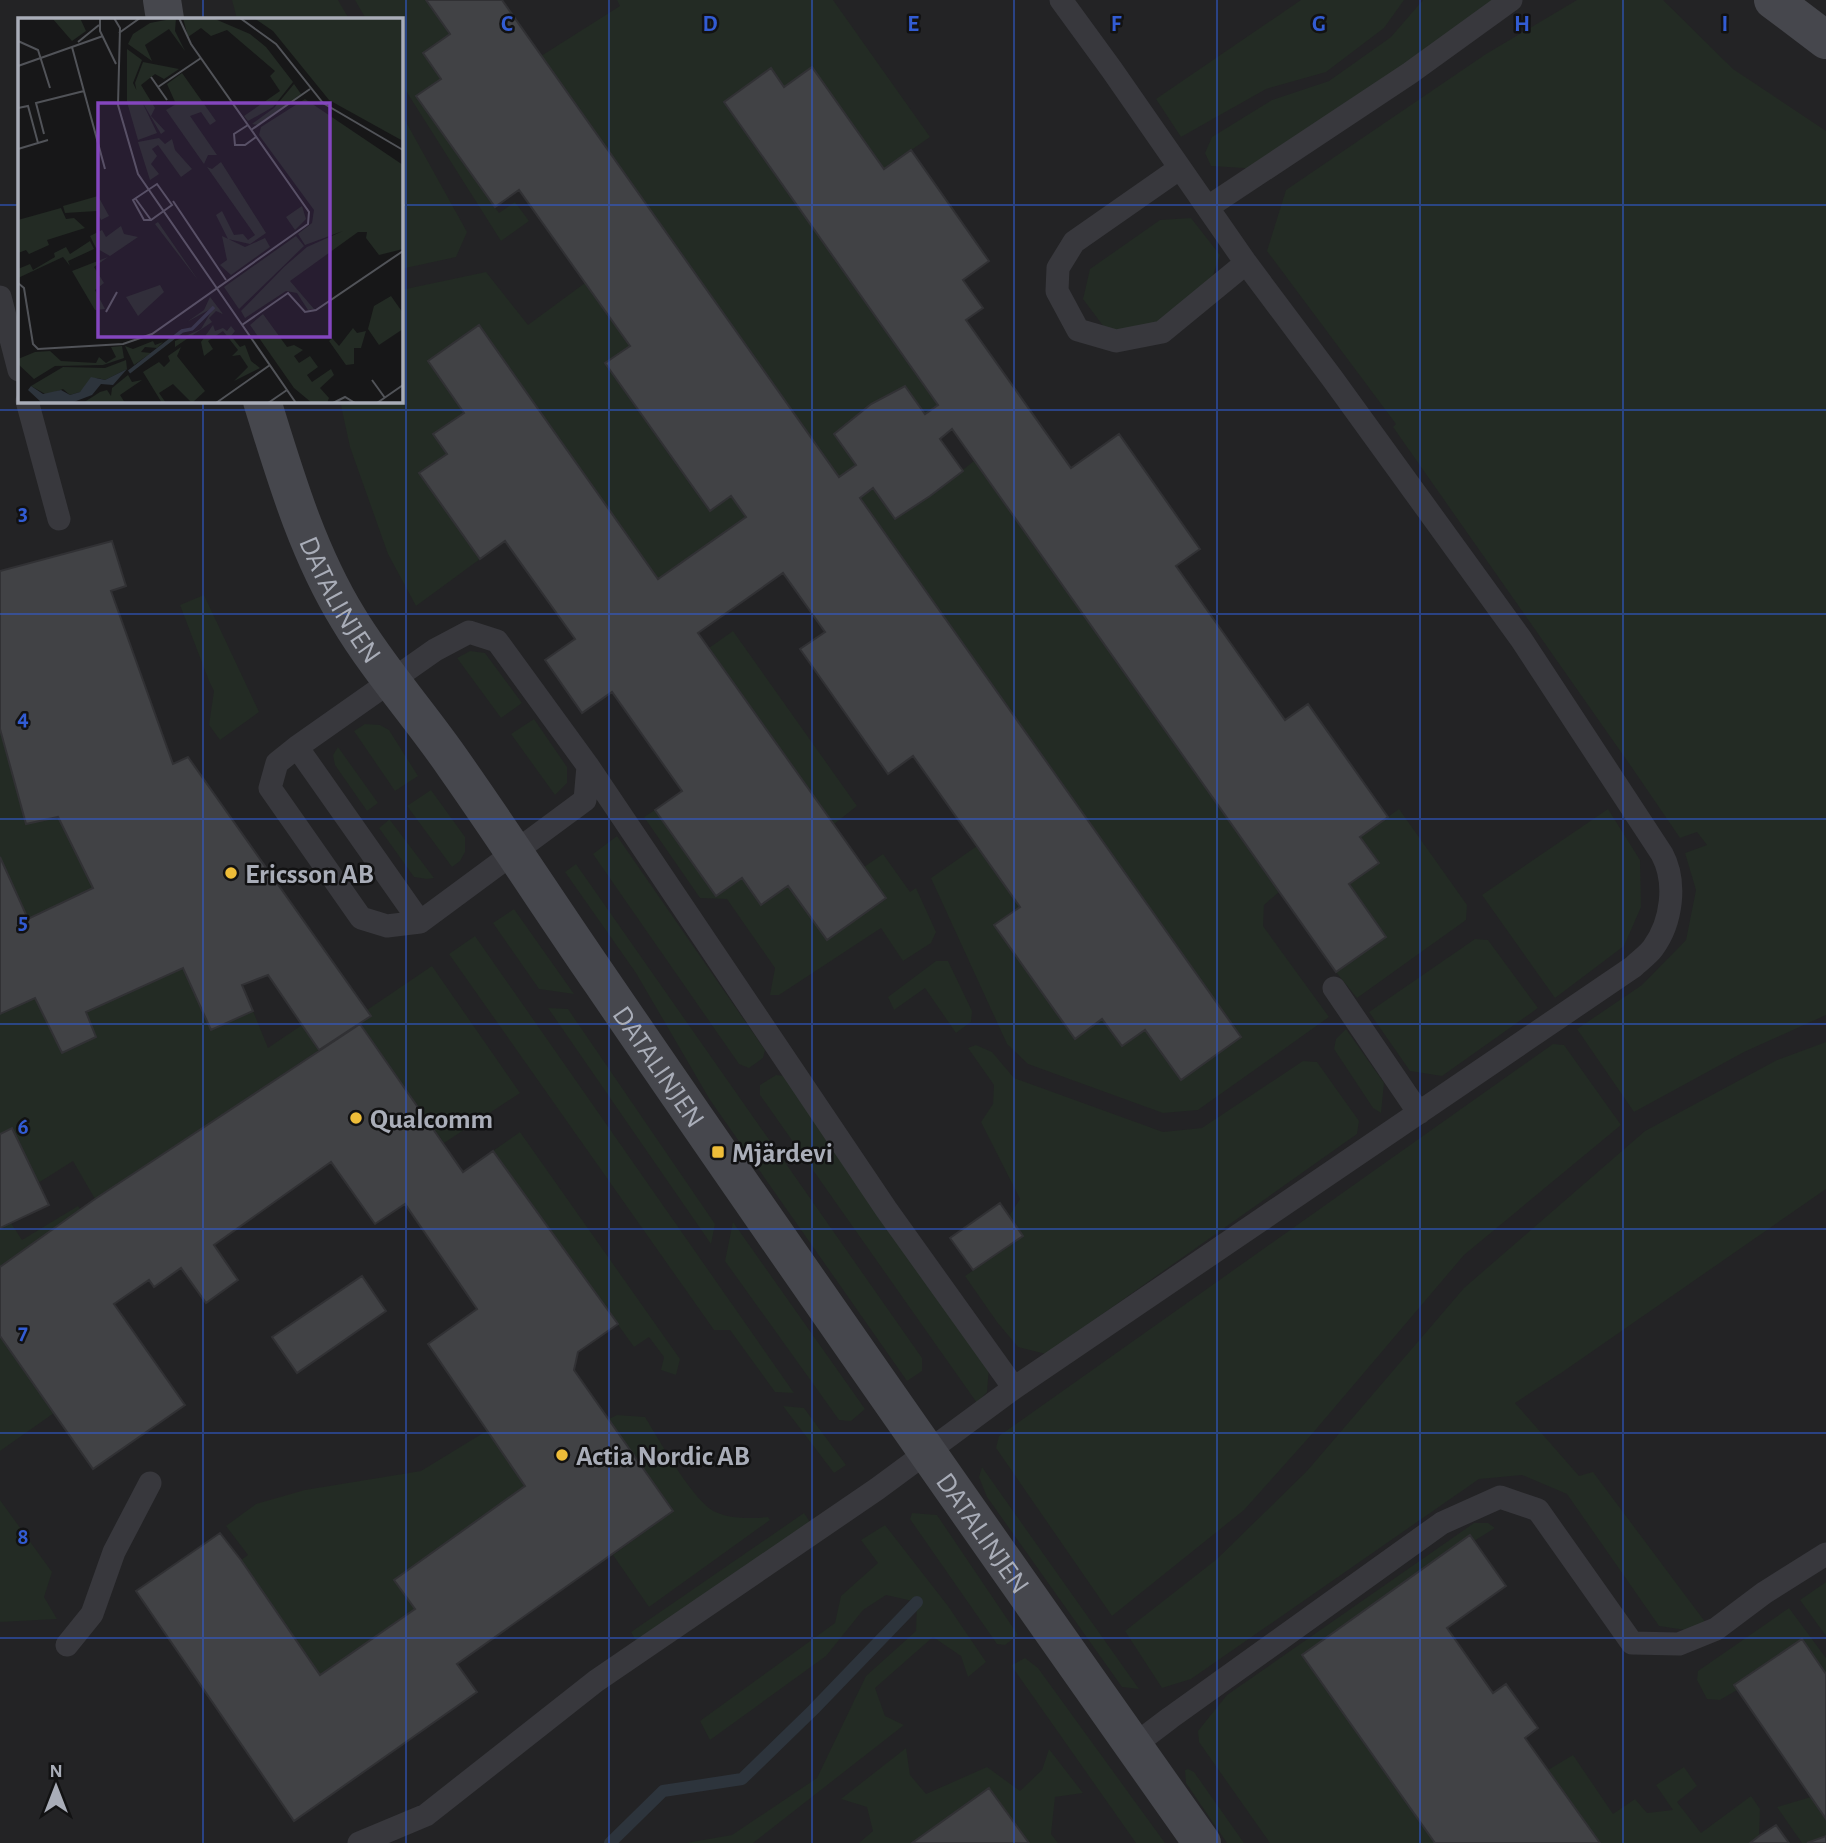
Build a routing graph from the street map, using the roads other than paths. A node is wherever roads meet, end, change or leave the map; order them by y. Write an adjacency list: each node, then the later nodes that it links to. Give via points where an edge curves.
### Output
1 (162, 0): 5 (street)
2 (1061, 0): 7 (lane)
3 (1511, 0): 8 (lane)
4 (1773, 0): 6 (street)
5 (165, 18)
6 (1826, 40)
7 (1181, 168): 8 (lane); 9 (lane, via 1073,242 1058,268 1057,291 1078,330 1116,341 1162,332)
8 (1208, 207): 9 (lane)
9 (1246, 263): 21 (lane, via 1521,639 1668,866 1671,878 1664,925 1653,948 1633,967)
10 (0, 297): 11 (lane)
11 (18, 366)
12 (27, 402): 14 (lane)
13 (262, 402): 15 (street, DATALINJEN, via 315,555 348,618)
14 (58, 519)
15 (391, 680): 16 (lane); 17 (lane, via 470,632 497,641); 18 (street, DATALINJEN)
16 (297, 747): 19 (lane); 19 (lane, via 277,764 270,788 361,918 387,926)
17 (588, 765): 18 (lane, via 585,800); 22 (lane, via 886,1209)
18 (513, 853): 19 (lane); 23 (street, DATALINJEN)
19 (420, 922)
20 (1334, 988): 21 (lane)
21 (1419, 1113): 22 (lane)
22 (1014, 1388): 23 (lane)
23 (926, 1452): 27 (street, DATALINJEN); 28 (lane, via 596,1681 426,1815)
24 (150, 1483): 26 (lane, via 114,1552 92,1614)
25 (1826, 1554): 27 (lane, via 1716,1629 1679,1644 1632,1643 1538,1510 1500,1497 1442,1523)
26 (67, 1645)
27 (1133, 1746): 29 (street, DATALINJEN)
28 (359, 1843)
29 (1202, 1843)

